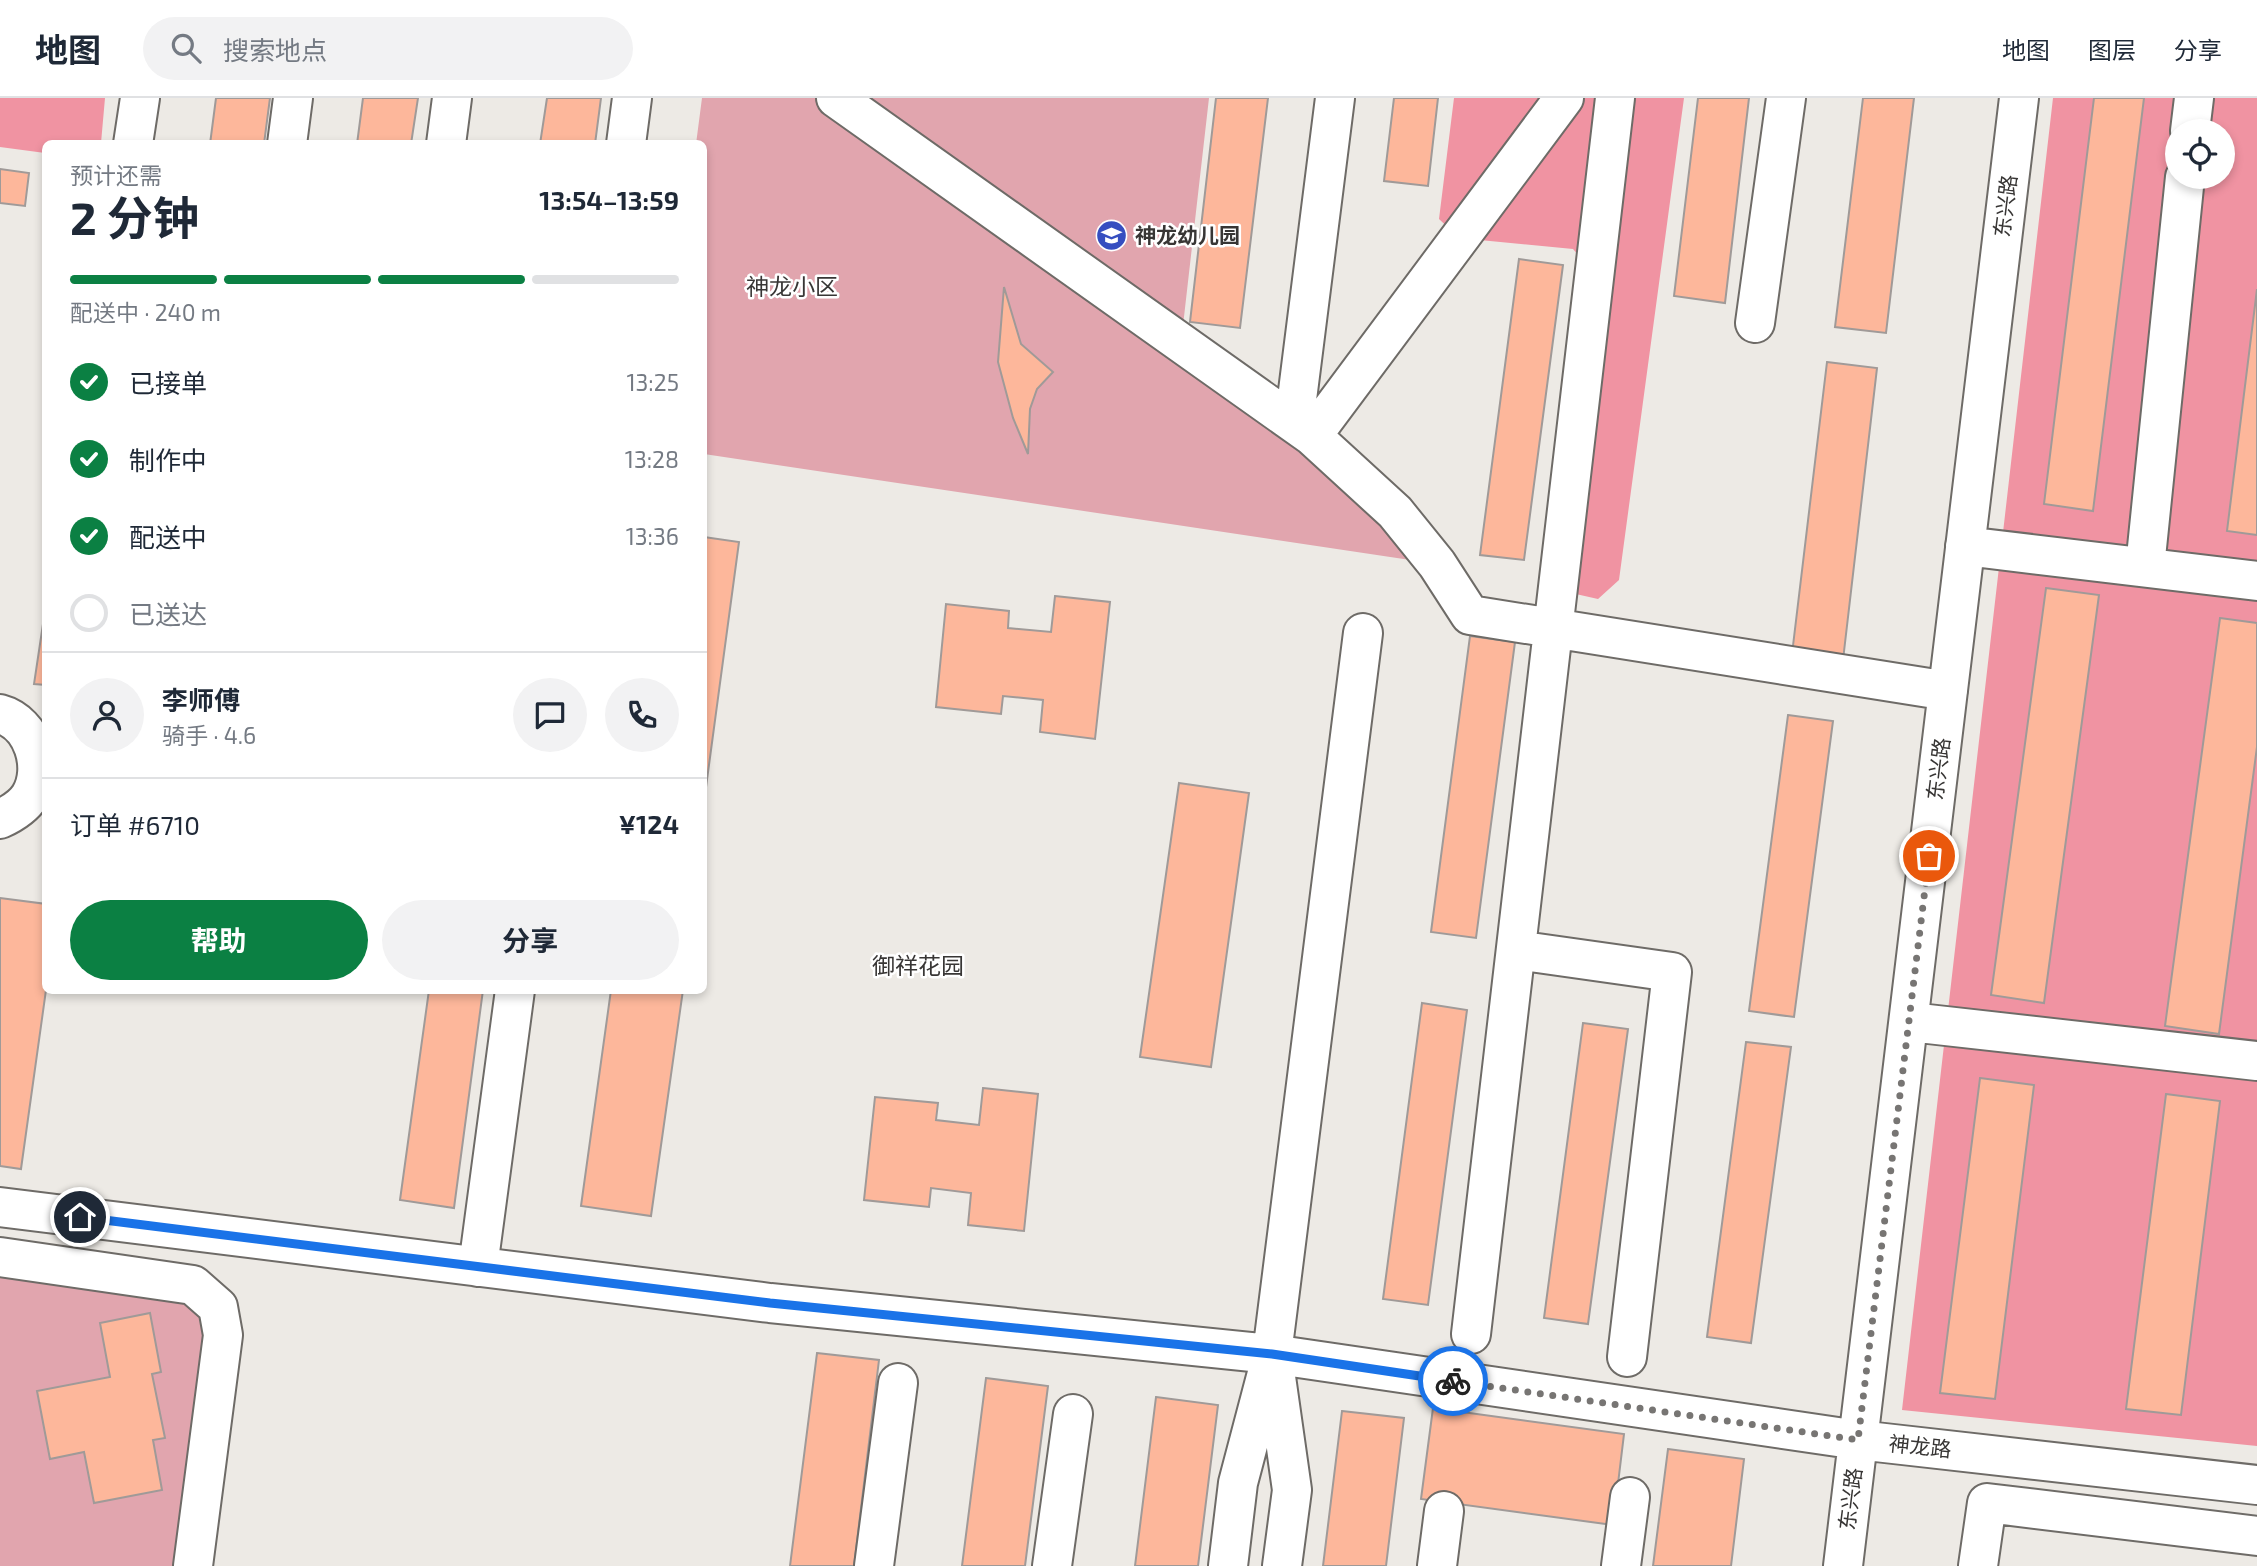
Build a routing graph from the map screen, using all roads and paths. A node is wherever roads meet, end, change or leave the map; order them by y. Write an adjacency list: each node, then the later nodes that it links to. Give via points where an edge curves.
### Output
1 (140, 98): 13 (street)
2 (293, 98): 14 (street)
3 (452, 98): 15 (street)
4 (632, 98): 16 (street)
5 (836, 98): 19 (street)
6 (1335, 98): 19 (street)
7 (1564, 98): 19 (street)
8 (1615, 98): 23 (street)
9 (1786, 98): 18 (street)
10 (2019, 98): 20 (street, 东兴路)
11 (2194, 98): 12 (street)
12 (2191, 119)
13 (134, 140)
14 (288, 140)
15 (447, 140)
16 (627, 140)
17 (2184, 189): 21 (street)
18 (1755, 323)
19 (1303, 429): 23 (street, via 1395,512 1470,615)
20 (1965, 546): 21 (street); 25 (street, 东兴路)
21 (2145, 567): 22 (street)
22 (2257, 581)
23 (1553, 628): 25 (street); 28 (street)
24 (1363, 633): 36 (street)
25 (1948, 691): 30 (street, 东兴路)
26 (0, 715): 27 (street, via 22,727 37,761 29,796 17,810)
27 (0, 819)
28 (1516, 950): 35 (street); 37 (street, via 1672,972)
29 (514, 994): 34 (street)
30 (1910, 1022): 31 (street); 40 (street, 东兴路)
31 (2257, 1061)
32 (0, 1207): 34 (street, 神龙路)
33 (0, 1257): 47 (street, via 193,1285 218,1307 223,1335)
34 (478, 1267): 36 (street, 神龙路, via 770,1303)
35 (1471, 1334)
36 (1272, 1354): 40 (street, 神龙路); 50 (street, via 1238,1483); 51 (street, via 1292,1490)
37 (1627, 1357)
38 (898, 1383): 48 (street)
39 (1073, 1414): 49 (street)
40 (1858, 1440): 41 (street, 神龙路); 54 (street, 东兴路)
41 (1990, 1455): 42 (street, 神龙路); 44 (street)
42 (2257, 1485)
43 (1630, 1497): 53 (street)
44 (1987, 1503): 46 (street); 55 (street)
45 (1444, 1511): 52 (street)
46 (2257, 1536)
47 (193, 1566)
48 (874, 1566)
49 (1052, 1566)
50 (1228, 1566)
51 (1282, 1566)
52 (1437, 1566)
53 (1621, 1566)
54 (1843, 1566)
55 (1978, 1566)

